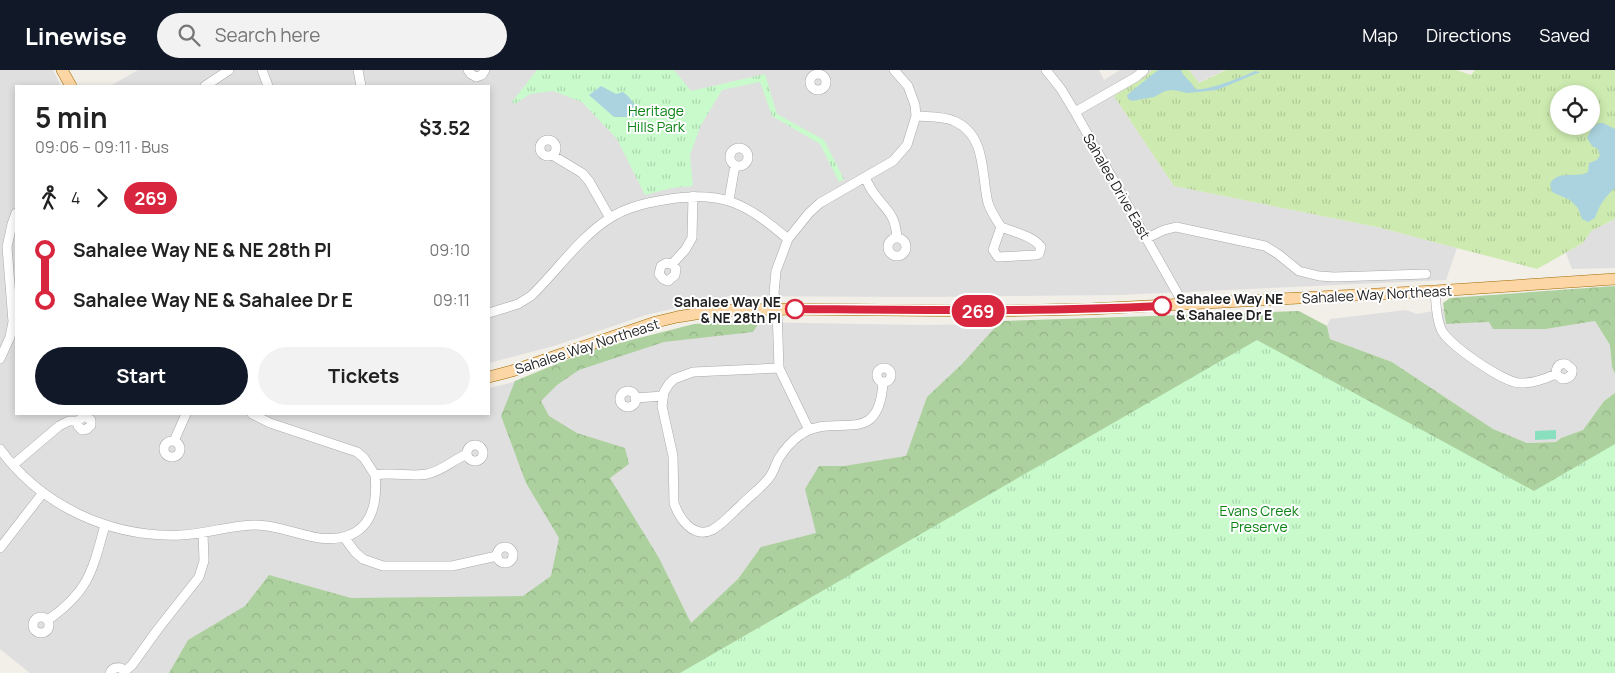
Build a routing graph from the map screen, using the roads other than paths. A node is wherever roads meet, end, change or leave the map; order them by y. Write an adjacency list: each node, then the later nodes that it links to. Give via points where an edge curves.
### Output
1 (62, 70): 10 (main road)
2 (229, 70): 11 (street)
3 (262, 70): 12 (street)
4 (358, 70): 13 (street)
5 (468, 70): 6 (street, via 476,77)
6 (485, 70)
7 (894, 70): 15 (street, via 908,86)
8 (1046, 70): 14 (street, Sahalee Drive East)
9 (1144, 70): 14 (street)
10 (70, 85)
11 (206, 85)
12 (268, 85)
13 (361, 85)
14 (1075, 112): 25 (street, Sahalee Drive East)
15 (916, 116): 18 (street, via 907,145 900,155); 23 (street, via 948,119 970,133 980,153 988,203)
16 (552, 155): 22 (street, via 589,180)
17 (735, 165): 20 (street)
18 (865, 178): 24 (street, via 892,215); 26 (street, via 820,203)
19 (693, 196): 20 (street); 22 (street, via 635,207); 28 (street, via 692,238)
20 (729, 200): 26 (street, via 762,216)
21 (15, 216): 27 (street)
22 (610, 218): 34 (street, via 592,232 531,296 518,304)
23 (1001, 227): 23 (street, via 993,250 998,257 1039,254 1041,247 1033,240)
24 (897, 238)
25 (1147, 238): 29 (street, via 1176,228 1265,246 1299,271 1318,276); 32 (street, Sahalee Drive East)
26 (788, 239): 33 (street, via 776,270 774,293)
27 (4, 247): 35 (street)
28 (672, 264)
29 (1426, 274)
30 (1615, 279): 31 (main road, Sahalee Way Northeast)
31 (1435, 291): 32 (main road, Sahalee Way Northeast); 38 (street, via 1444,335 1496,374 1510,382 1524,383)
32 (1184, 305): 33 (main road, Sahalee Way Northeast, via 986,311)
33 (777, 309): 37 (street); 39 (main road, Sahalee Way Northeast, via 713,311 678,317)
34 (490, 313)
35 (15, 322): 36 (street)
36 (0, 359)
37 (779, 368): 41 (street, via 693,372 674,379); 46 (street)
38 (1556, 374)
39 (490, 377)
40 (884, 382): 46 (street, via 880,406 870,419 855,426)
41 (663, 396): 42 (street); 46 (street, via 662,406 673,456 674,503 692,530 710,531 721,524 767,480 784,452)
42 (636, 398)
43 (186, 415): 47 (street)
44 (254, 415): 51 (street, via 357,452)
45 (78, 421): 50 (street, via 59,426)
46 (809, 430)
47 (174, 441)
48 (0, 449): 50 (street)
49 (466, 454): 51 (street, via 425,475)
50 (13, 465): 52 (street)
51 (375, 475): 55 (street, via 376,493 371,516 362,528)
52 (42, 494): 53 (street); 56 (street)
53 (105, 525): 54 (street, via 146,533); 58 (street, via 96,560 82,589 66,607)
54 (203, 533): 55 (street, via 256,525 319,538); 60 (street, via 204,562 199,577)
55 (344, 537): 57 (street, via 363,559 383,566 452,566)
56 (0, 548)
57 (496, 556)
58 (48, 620)
59 (110, 673): 60 (street, via 116,667)
60 (124, 673)

